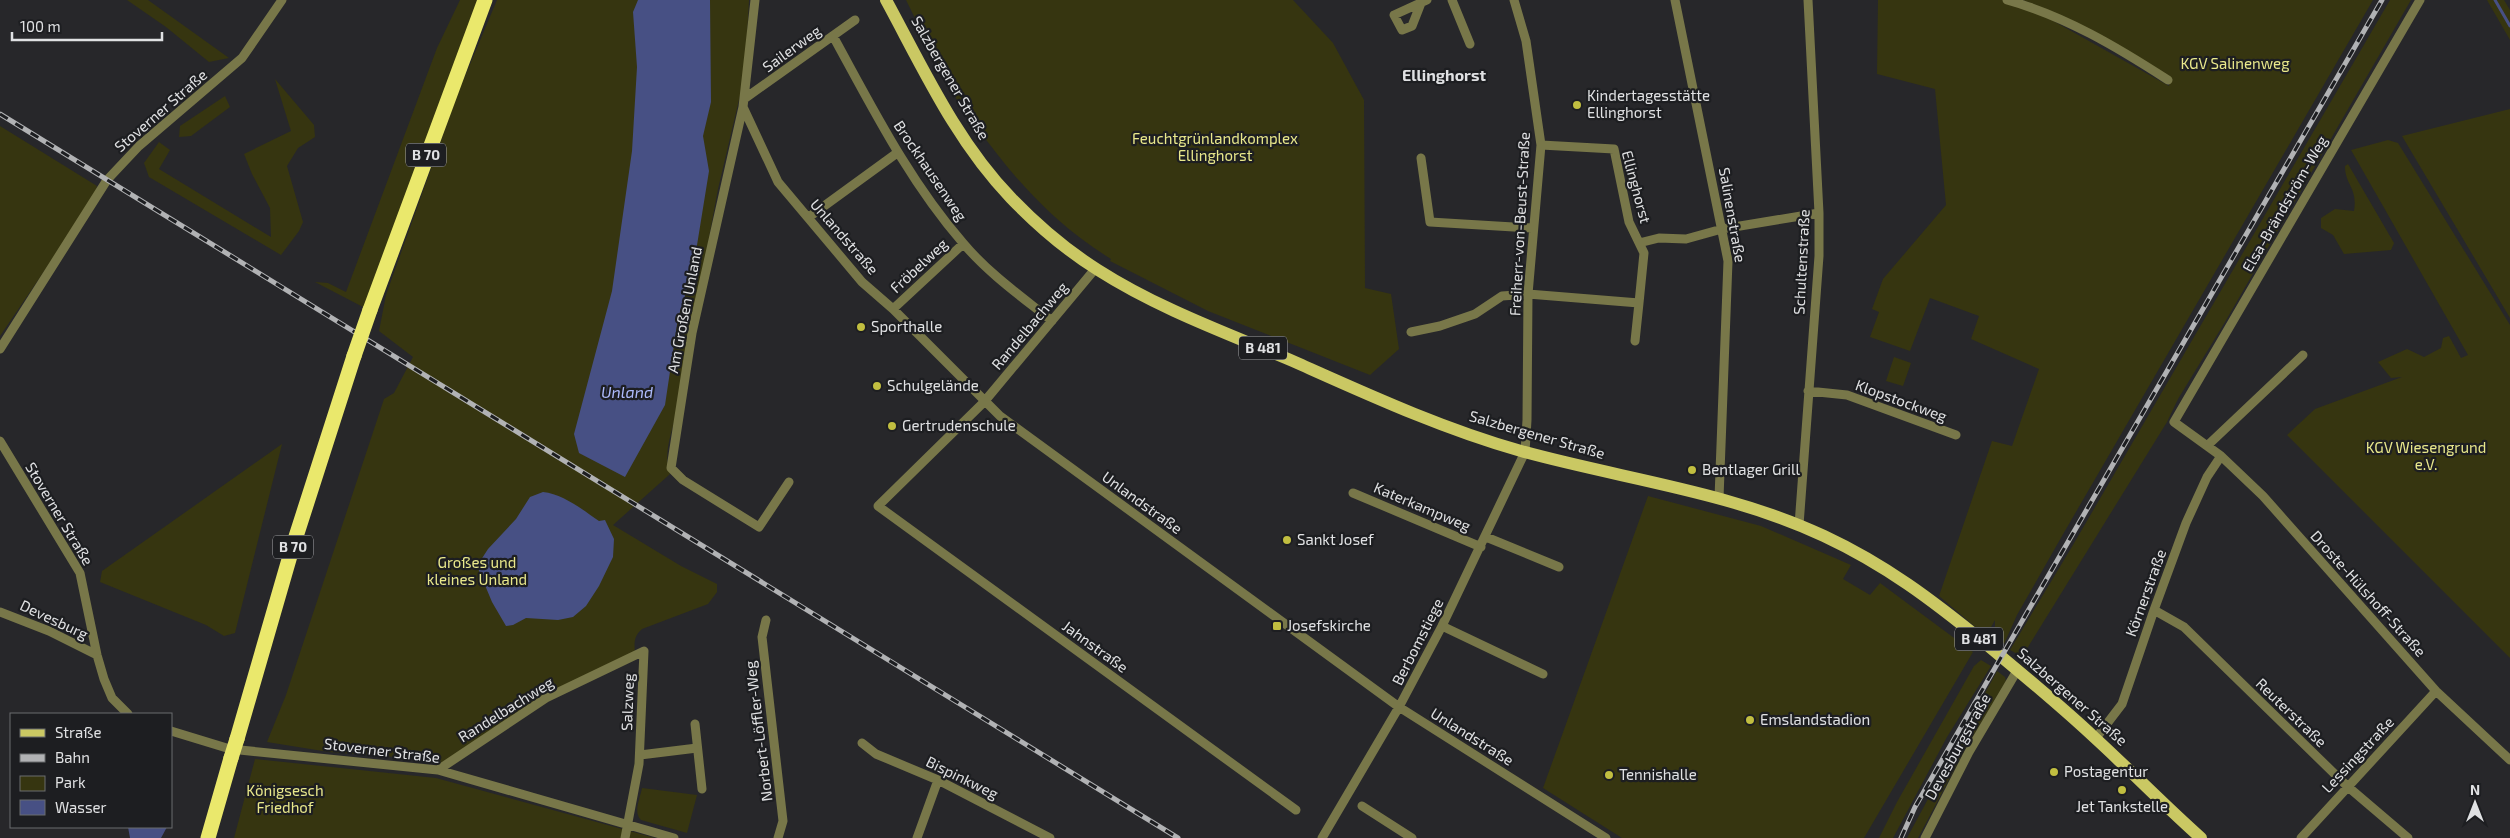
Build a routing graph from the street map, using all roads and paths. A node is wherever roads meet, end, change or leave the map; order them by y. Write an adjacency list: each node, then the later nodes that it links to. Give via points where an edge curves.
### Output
1 (282, 0): 32 (street, Stoverner Straße, via 242,58 139,146 107,180)
2 (485, 0): 75 (highway, B 70, bridge, via 354,356 292,549)
3 (755, 0): 15 (street, Am Großen Unland)
4 (886, 0): 25 (main road, Salzbergener Straße / B 481, via 949,116 985,168 1035,221)
5 (1452, 0): 13 (street)
6 (1514, 0): 16 (street, Freiherr-von-Beust-Straße, via 1526,41)
7 (1675, 0): 22 (street, Salinenstraße)
8 (1808, 0): 19 (street, Schultenstraße)
9 (2007, 0): 14 (street, via 2065,20)
10 (2420, 0): 36 (street, Elsa-Brändström-Weg)
11 (855, 20): 12 (street, Sailerweg)
12 (833, 36): 15 (street, Sailerweg); 17 (street, Brockhausenweg)
13 (1470, 44)
14 (2168, 80)
15 (744, 103): 20 (street, Unlandstraße, via 778,182); 42 (street, Am Großen Unland, via 692,333 671,468 682,480 759,527)
16 (1541, 145): 21 (street, Freiherr-von-Beust-Straße); 23 (street, Ellinghorst, via 1614,149 1629,222)
17 (897, 153): 20 (street); 24 (street, Brockhausenweg)
18 (1421, 158): 21 (street, via 1430,222)
19 (1819, 213): 22 (street, Ellinghorst); 34 (street, Schultenstraße, via 1819,256)
20 (808, 217): 28 (street, Unlandstraße, via 862,282)
21 (1532, 228): 26 (street, Freiherr-von-Beust-Straße)
22 (1722, 228): 23 (street, Ellinghorst, via 1686,239 1659,238); 44 (street, Salinenstraße, via 1728,261)
23 (1639, 243): 27 (street, Ellinghorst, via 1644,253)
24 (964, 244): 28 (street, Fröbelweg); 29 (street, Brockhausenweg)
25 (1095, 269): 29 (street, Randelbachweg); 40 (main road, Salzbergener Straße / B 481, via 1161,304 1389,403)
26 (1528, 294): 27 (street); 30 (street, via 1502,296 1475,314); 40 (street, Freiherr-von-Beust-Straße)
27 (1639, 303): 31 (street, Ellinghorst)
28 (893, 309): 35 (street, Unlandstraße)
29 (1052, 321): 35 (street, Randelbachweg)
30 (1411, 332)
31 (1635, 341)
32 (1, 346)
33 (2303, 355): 39 (street)
34 (1808, 391): 37 (street, Klopstockweg, via 1847,395); 46 (street, Schultenstraße)
35 (984, 402): 45 (street, Randelbachweg); 59 (street, Unlandstraße)
36 (2174, 422): 39 (street, Droste-Hülshoff-Straße)
37 (1956, 435)
38 (0, 441): 55 (street, Stoverner Straße, via 80,573)
39 (2208, 445): 41 (street, Droste-Hülshoff-Straße)
40 (1525, 452): 44 (main road, Salzbergener Straße / B 481); 47 (street, Berbomstiege)
41 (2221, 456): 50 (street, Körnerstraße, via 2207,477); 58 (street, Droste-Hülshoff-Straße, via 2264,496)
42 (789, 482)
43 (1353, 493): 48 (street, Katerkampweg)
44 (1719, 498): 46 (main road, Salzbergener Straße / B 481)
45 (878, 506): 73 (street, Jahnstraße)
46 (1799, 525): 56 (main road, Salzbergener Straße / B 481, via 1900,577)
47 (1486, 537): 48 (street, Berbomstiege); 49 (street, Katerkampweg)
48 (1481, 547): 53 (street, Berbomstiege)
49 (1559, 567)
50 (2154, 610): 63 (street, Körnerstraße, via 2122,704); 70 (street, Reuterstraße, via 2184,628)
51 (0, 612): 55 (street, Devesburg, via 49,631)
52 (766, 620): 78 (street, Norbert-Löffler-Weg, via 762,637 783,822)
53 (1442, 626): 57 (street); 59 (street, Berbomstiege)
54 (644, 650): 66 (street, Salzweg); 68 (street, Randelbachweg, via 546,698)
55 (96, 655): 60 (street, Stoverner Straße, via 112,698)
56 (2018, 669): 63 (main road, Salzbergener Straße / B 481); 84 (street, Devesburgstraße, via 1969,752)
57 (1543, 674)
58 (2436, 690): 67 (street, Droste-Hülshoff-Straße); 70 (street, Lessingstraße)
59 (1399, 707): 81 (street, Berbomstiege); 83 (street, Unlandstraße)
60 (127, 713)
61 (695, 724): 65 (street)
62 (172, 731): 68 (street, Stoverner Straße, via 230,749)
63 (2096, 738): 85 (main road, Salzbergener Straße / B 481)
64 (862, 743): 69 (street, Bispinkweg, via 876,754)
65 (697, 748): 66 (street); 71 (street)
66 (640, 755): 74 (street, Salzweg)
67 (2510, 760)
68 (438, 770): 74 (street, Stoverner Straße)
69 (938, 780): 79 (street); 80 (street, Bispinkweg)
70 (2347, 786): 86 (street, Lessingstraße); 87 (street, Reuterstraße)
71 (702, 789)
72 (1362, 806): 82 (street)
73 (1296, 810)
74 (628, 824): 76 (street, Salzweg); 77 (street, Stoverner Straße)
75 (208, 838)
76 (625, 838)
77 (674, 838)
78 (778, 838)
79 (917, 838)
80 (1050, 838)
81 (1322, 838)
82 (1412, 838)
83 (1606, 838)
84 (1925, 838)
85 (2201, 838)
86 (2301, 838)
87 (2408, 838)

